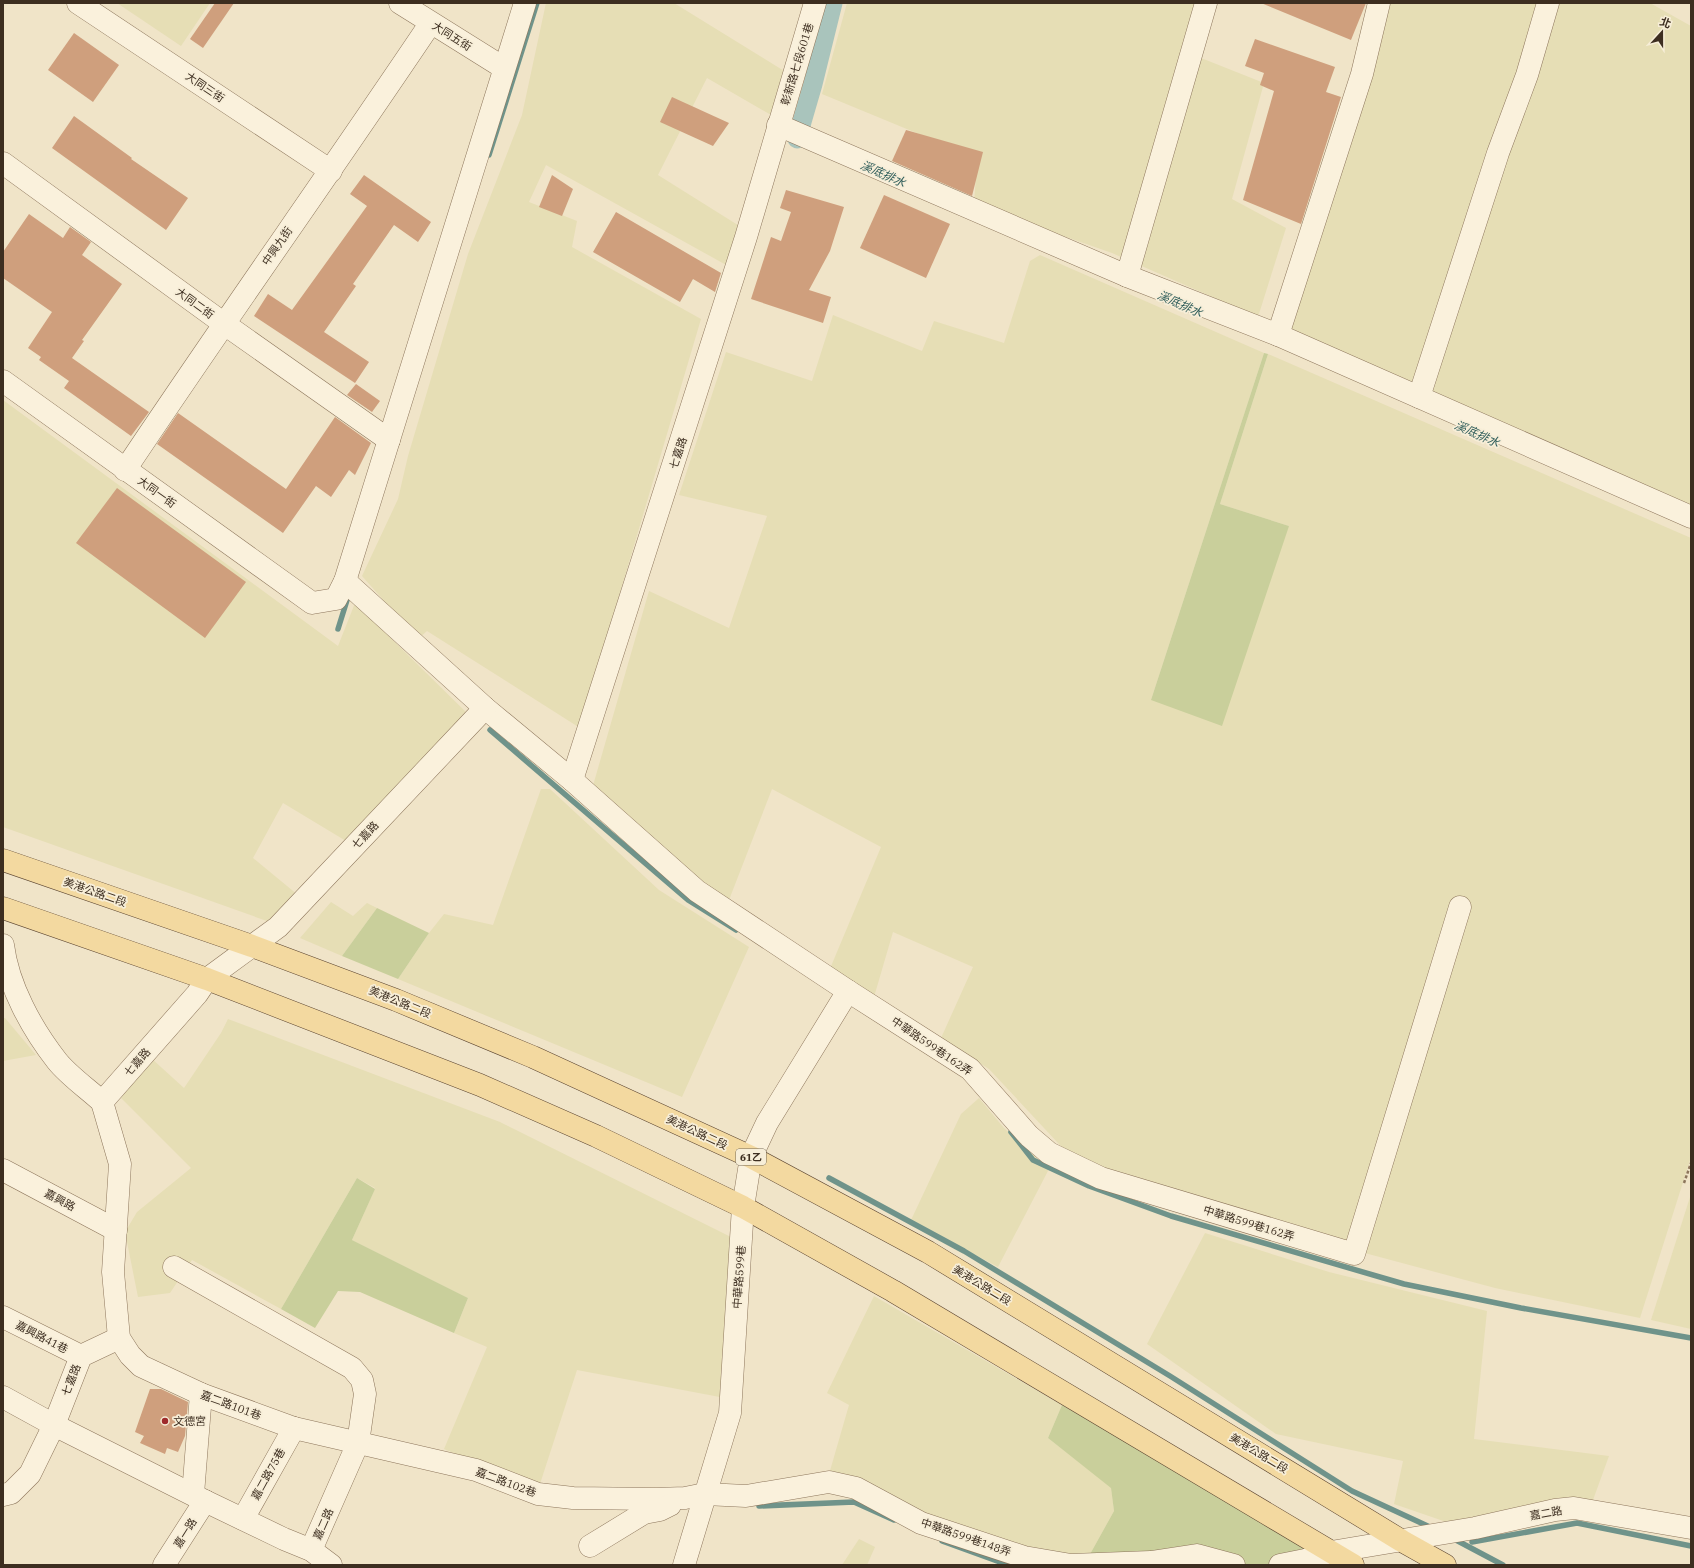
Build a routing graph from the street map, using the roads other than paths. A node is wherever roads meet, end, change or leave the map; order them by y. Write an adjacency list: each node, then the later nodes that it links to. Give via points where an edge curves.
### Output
1 (78, 3): 12 (street, 大同三街)
2 (400, 3): 8 (street, 大同五街)
3 (525, 3): 9 (street)
4 (815, 3): 10 (street, 彰新路七段601巷)
5 (1206, 3): 13 (street)
6 (1379, 3): 15 (street, via 1362,74)
7 (1548, 3): 17 (street, via 1528,75 1498,153)
8 (430, 24): 9 (street, 大同五街); 12 (street, 中興九街)
9 (504, 68): 18 (street)
10 (778, 125): 13 (street); 23 (street, 七嘉路, via 744,245)
11 (3, 163): 14 (street, 大同二街)
12 (331, 171): 14 (street, 中興九街)
13 (1127, 276): 15 (street)
14 (223, 323): 18 (street, 大同二街); 19 (street, 中興九街)
15 (1278, 335): 17 (street)
16 (3, 381): 19 (street, 大同一街)
17 (1419, 397): 20 (street)
18 (389, 440): 21 (street)
19 (126, 470): 21 (street, 大同一街, via 312,603 336,599)
20 (1691, 517)
21 (345, 581): 22 (street)
22 (485, 708): 23 (street); 28 (street, 七嘉路, via 278,927)
23 (572, 780): 30 (street, via 697,890)
24 (3, 860): 28 (main road, 美港公路二段 / 61乙)
25 (1460, 907): 30 (street, 中華路599巷162弄, via 1354,1254 1101,1178 1049,1152 1029,1136 970,1069)
26 (3, 908): 29 (main road)
27 (3, 945): 31 (street, via 12,981 28,1018 57,1062)
28 (252, 946): 29 (street, 七嘉路); 32 (main road, 美港公路二段 / 61乙, via 396,1000 533,1057)
29 (207, 979): 31 (street, 七嘉路, via 197,994); 34 (main road, via 480,1085 596,1136)
30 (843, 998): 32 (street, 中華路599巷, via 767,1123)
31 (102, 1102): 35 (street, via 120,1164)
32 (752, 1157): 34 (street, 中華路599巷); 50 (main road, 美港公路二段 / 61乙, via 928,1252)
33 (3, 1170): 35 (street, 嘉興路)
34 (743, 1207): 46 (street, 中華路599巷, via 730,1413); 53 (main road, via 893,1291)
35 (116, 1230): 38 (street, via 114,1272)
36 (174, 1267): 44 (street, 嘉二路, via 352,1368 362,1380 364,1394)
37 (3, 1317): 39 (street, 嘉興路41巷)
38 (119, 1338): 39 (street, 七嘉路); 40 (street, 嘉二路101巷, via 141,1366)
39 (81, 1356): 42 (street, 七嘉路)
40 (201, 1394): 43 (street, 嘉二路101巷); 47 (street)
41 (3, 1397): 42 (street, 嘉二路)
42 (54, 1425): 45 (street, 七嘉路, via 30,1474 10,1493); 47 (street, 嘉二路)
43 (294, 1428): 44 (street, 嘉二路101巷); 48 (street, 嘉二路75巷)
44 (358, 1443): 46 (street, 嘉二路102巷, via 476,1470 538,1494 573,1498); 52 (street, 嘉二路)
45 (3, 1495)
46 (695, 1496): 51 (street, via 660,1510 644,1512); 56 (street, 中華路599巷); 57 (street, 中華路599巷148弄, via 746,1496 829,1482 856,1488 921,1523 1024,1557 1071,1565 1151,1562 1197,1555)
47 (199, 1498): 48 (street, 嘉二路); 54 (street, 嘉一路)
48 (243, 1519): 52 (street, 嘉二路)
49 (1691, 1528): 50 (street, 嘉二路, via 1574,1508)
50 (1402, 1541): 53 (street); 60 (main road, 美港公路二段 / 61乙)
51 (590, 1546)
52 (311, 1550): 55 (street)
53 (1337, 1559): 58 (street, via 1306,1560); 59 (main road)
54 (164, 1565)
55 (332, 1565)
56 (684, 1565)
57 (1234, 1565)
58 (1280, 1565)
59 (1353, 1565)
60 (1445, 1565)

